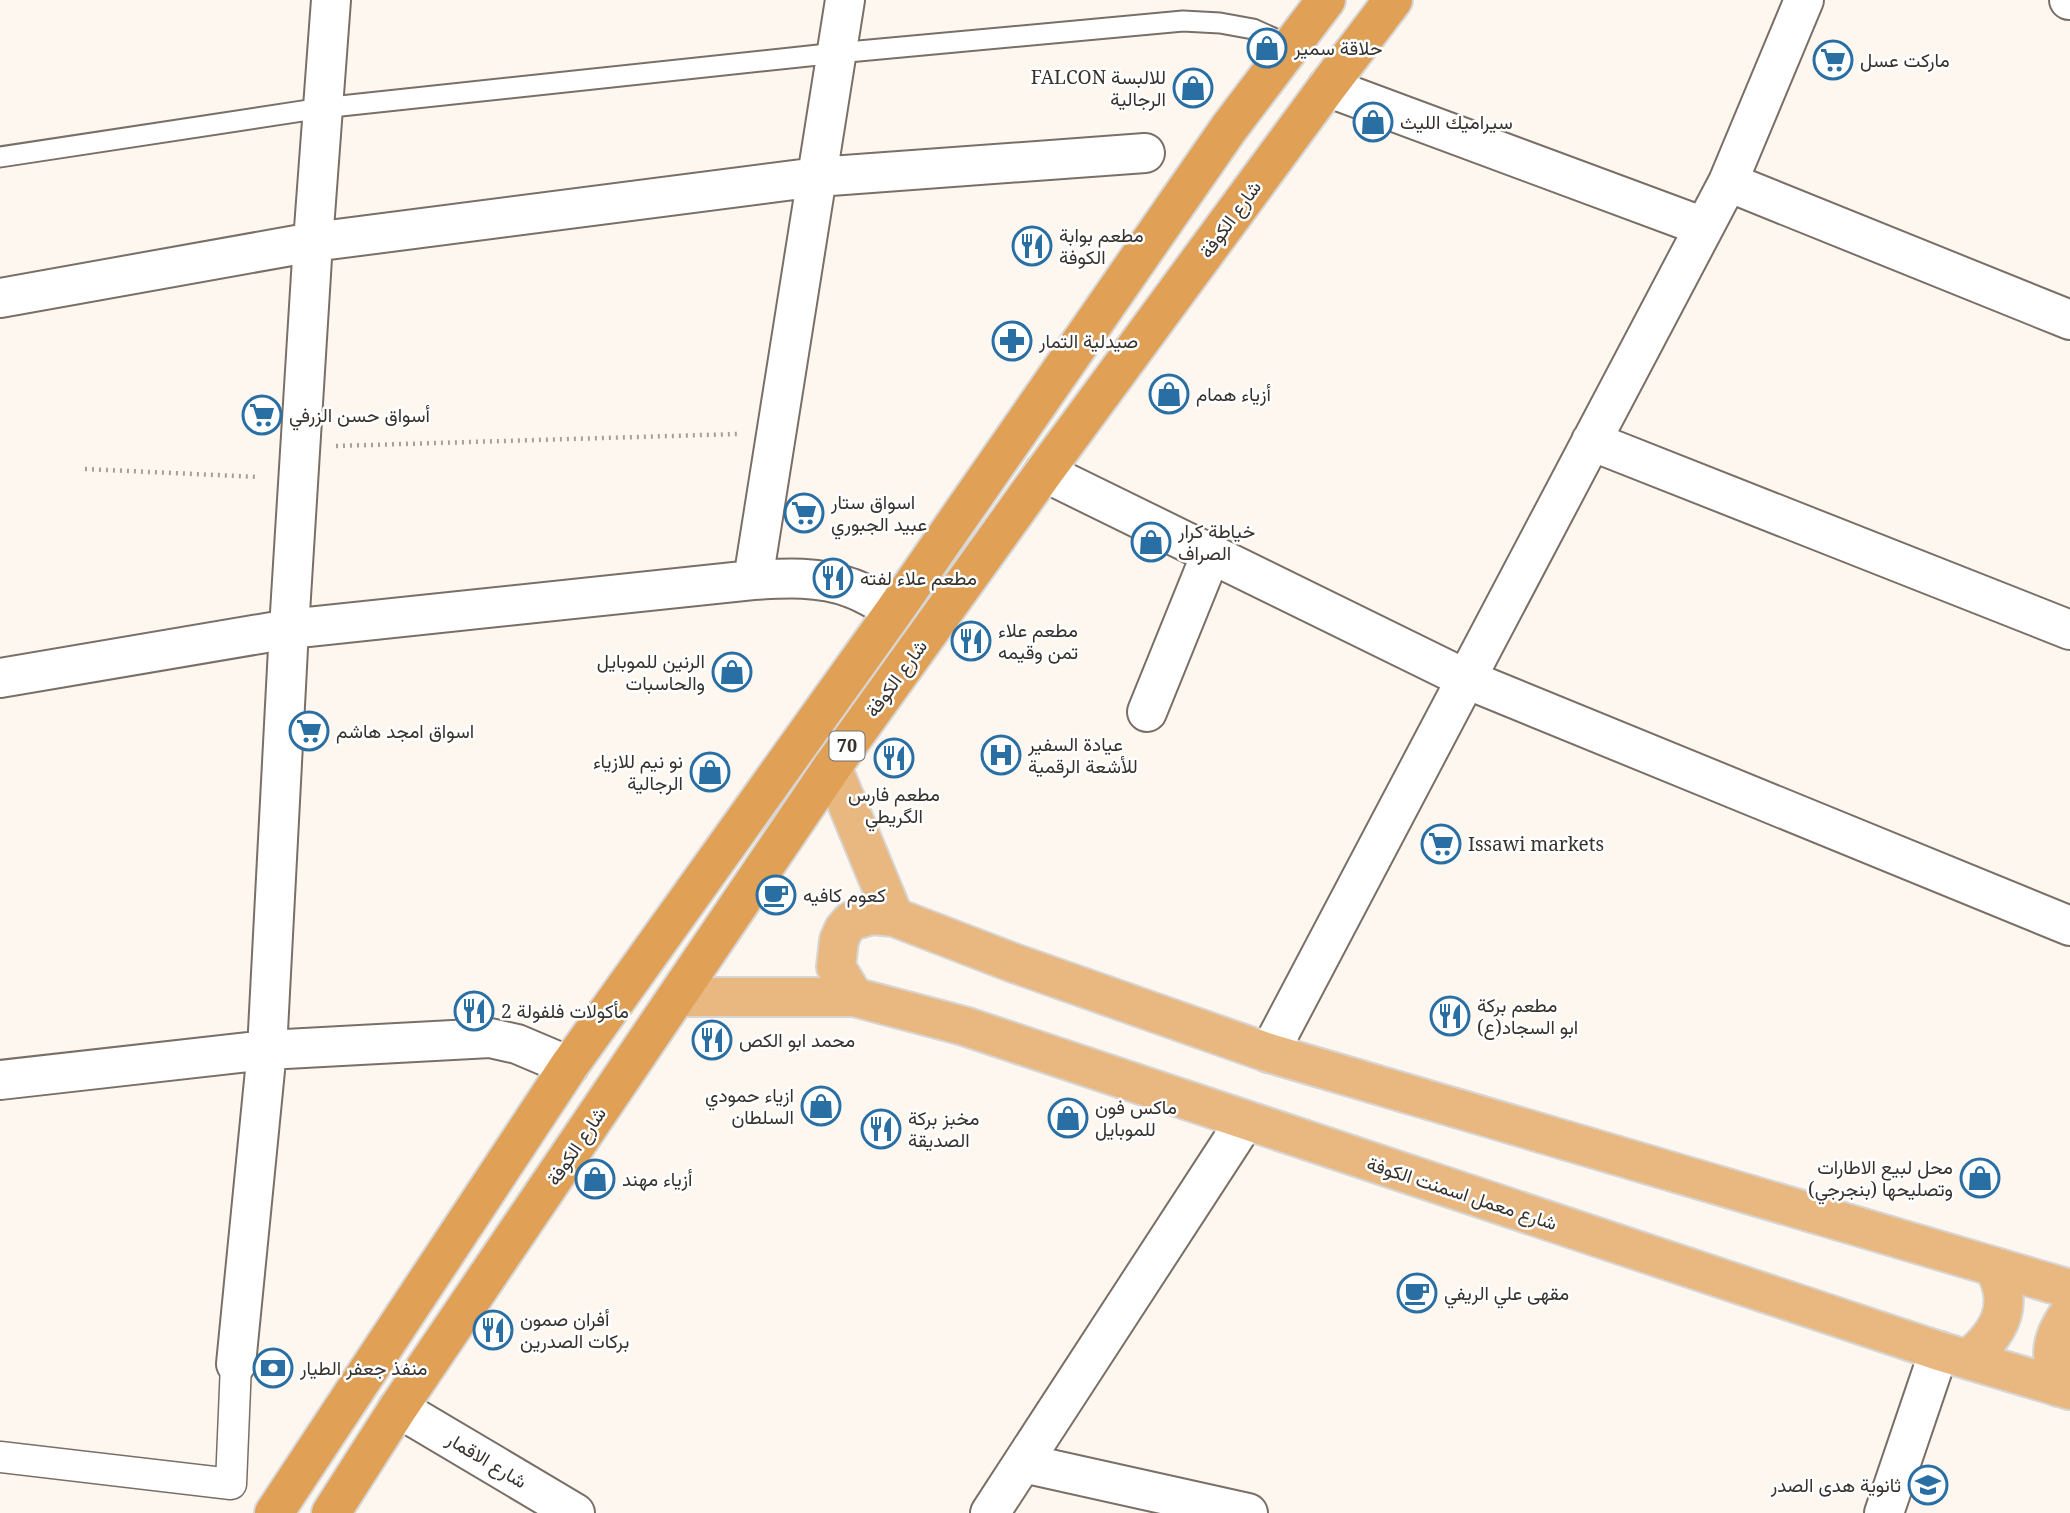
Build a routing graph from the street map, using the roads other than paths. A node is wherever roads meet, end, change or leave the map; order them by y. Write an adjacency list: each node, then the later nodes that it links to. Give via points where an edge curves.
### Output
1 (331, 0): 9 (street)
2 (845, 0): 7 (street)
3 (1326, 0): 6 (highway, شارع الكوفة / 70)
4 (1393, 0): 8 (highway, شارع الكوفة / 70)
5 (1804, 0): 13 (street)
6 (1292, 46): 7 (lane, via 1254,29 1183,21); 22 (highway, شارع الكوفة / 70, via 1228,128)
7 (837, 53): 9 (lane); 12 (street)
8 (1327, 87): 14 (street); 19 (highway, شارع الكوفة / 70)
9 (322, 108): 11 (lane); 15 (street)
10 (1145, 153): 12 (street)
11 (0, 157)
12 (817, 177): 15 (street); 21 (street)
13 (1728, 182): 14 (street); 17 (street)
14 (1704, 228): 18 (street)
15 (313, 243): 16 (street); 23 (street)
16 (0, 298)
17 (2070, 320)
18 (1591, 441): 24 (street); 26 (street)
19 (1044, 472): 20 (street); 28 (highway, شارع الكوفة / 70)
20 (1211, 554): 26 (street); 27 (street)
21 (753, 580): 22 (street, via 786,578 850,587); 23 (street)
22 (895, 610): 35 (highway, شارع الكوفة / 70)
23 (289, 629): 25 (street); 33 (street)
24 (2070, 630)
25 (0, 678)
26 (1466, 679): 30 (street); 34 (street)
27 (1147, 712)
28 (832, 767): 29 (main road); 32 (highway, شارع الكوفة / 70)
29 (894, 917): 31 (main road, via 872,915 851,921 844,929 836,967); 34 (main road)
30 (2070, 926)
31 (854, 997): 32 (main road, شارع معمل اسمنت الكوفة); 37 (main road, شارع معمل اسمنت الكوفة, via 964,1026)
32 (677, 998): 44 (highway, شارع الكوفة / 70)
33 (267, 1050): 35 (street, via 490,1038); 36 (street); 42 (street)
34 (1269, 1053): 38 (main road)
35 (569, 1066): 47 (highway, شارع الكوفة / 70)
36 (0, 1080)
37 (1245, 1121): 41 (main road, شارع معمل اسمنت الكوفة); 46 (street)
38 (1993, 1266): 39 (main road); 41 (main road, via 2003,1294 1996,1330 1985,1345)
39 (2070, 1289)
40 (2070, 1312): 43 (main road, via 2053,1345 2052,1363)
41 (1953, 1355): 43 (main road, شارع معمل اسمنت الكوفة); 52 (street)
42 (236, 1364): 45 (street, via 231,1484)
43 (2064, 1389)
44 (398, 1408): 48 (highway, شارع الكوفة / 70); 49 (street, شارع الاقمار)
45 (0, 1457)
46 (1023, 1463): 50 (street); 51 (street)
47 (274, 1513)
48 (331, 1513)
49 (575, 1513)
50 (990, 1513)
51 (1248, 1513)
52 (1884, 1513)

